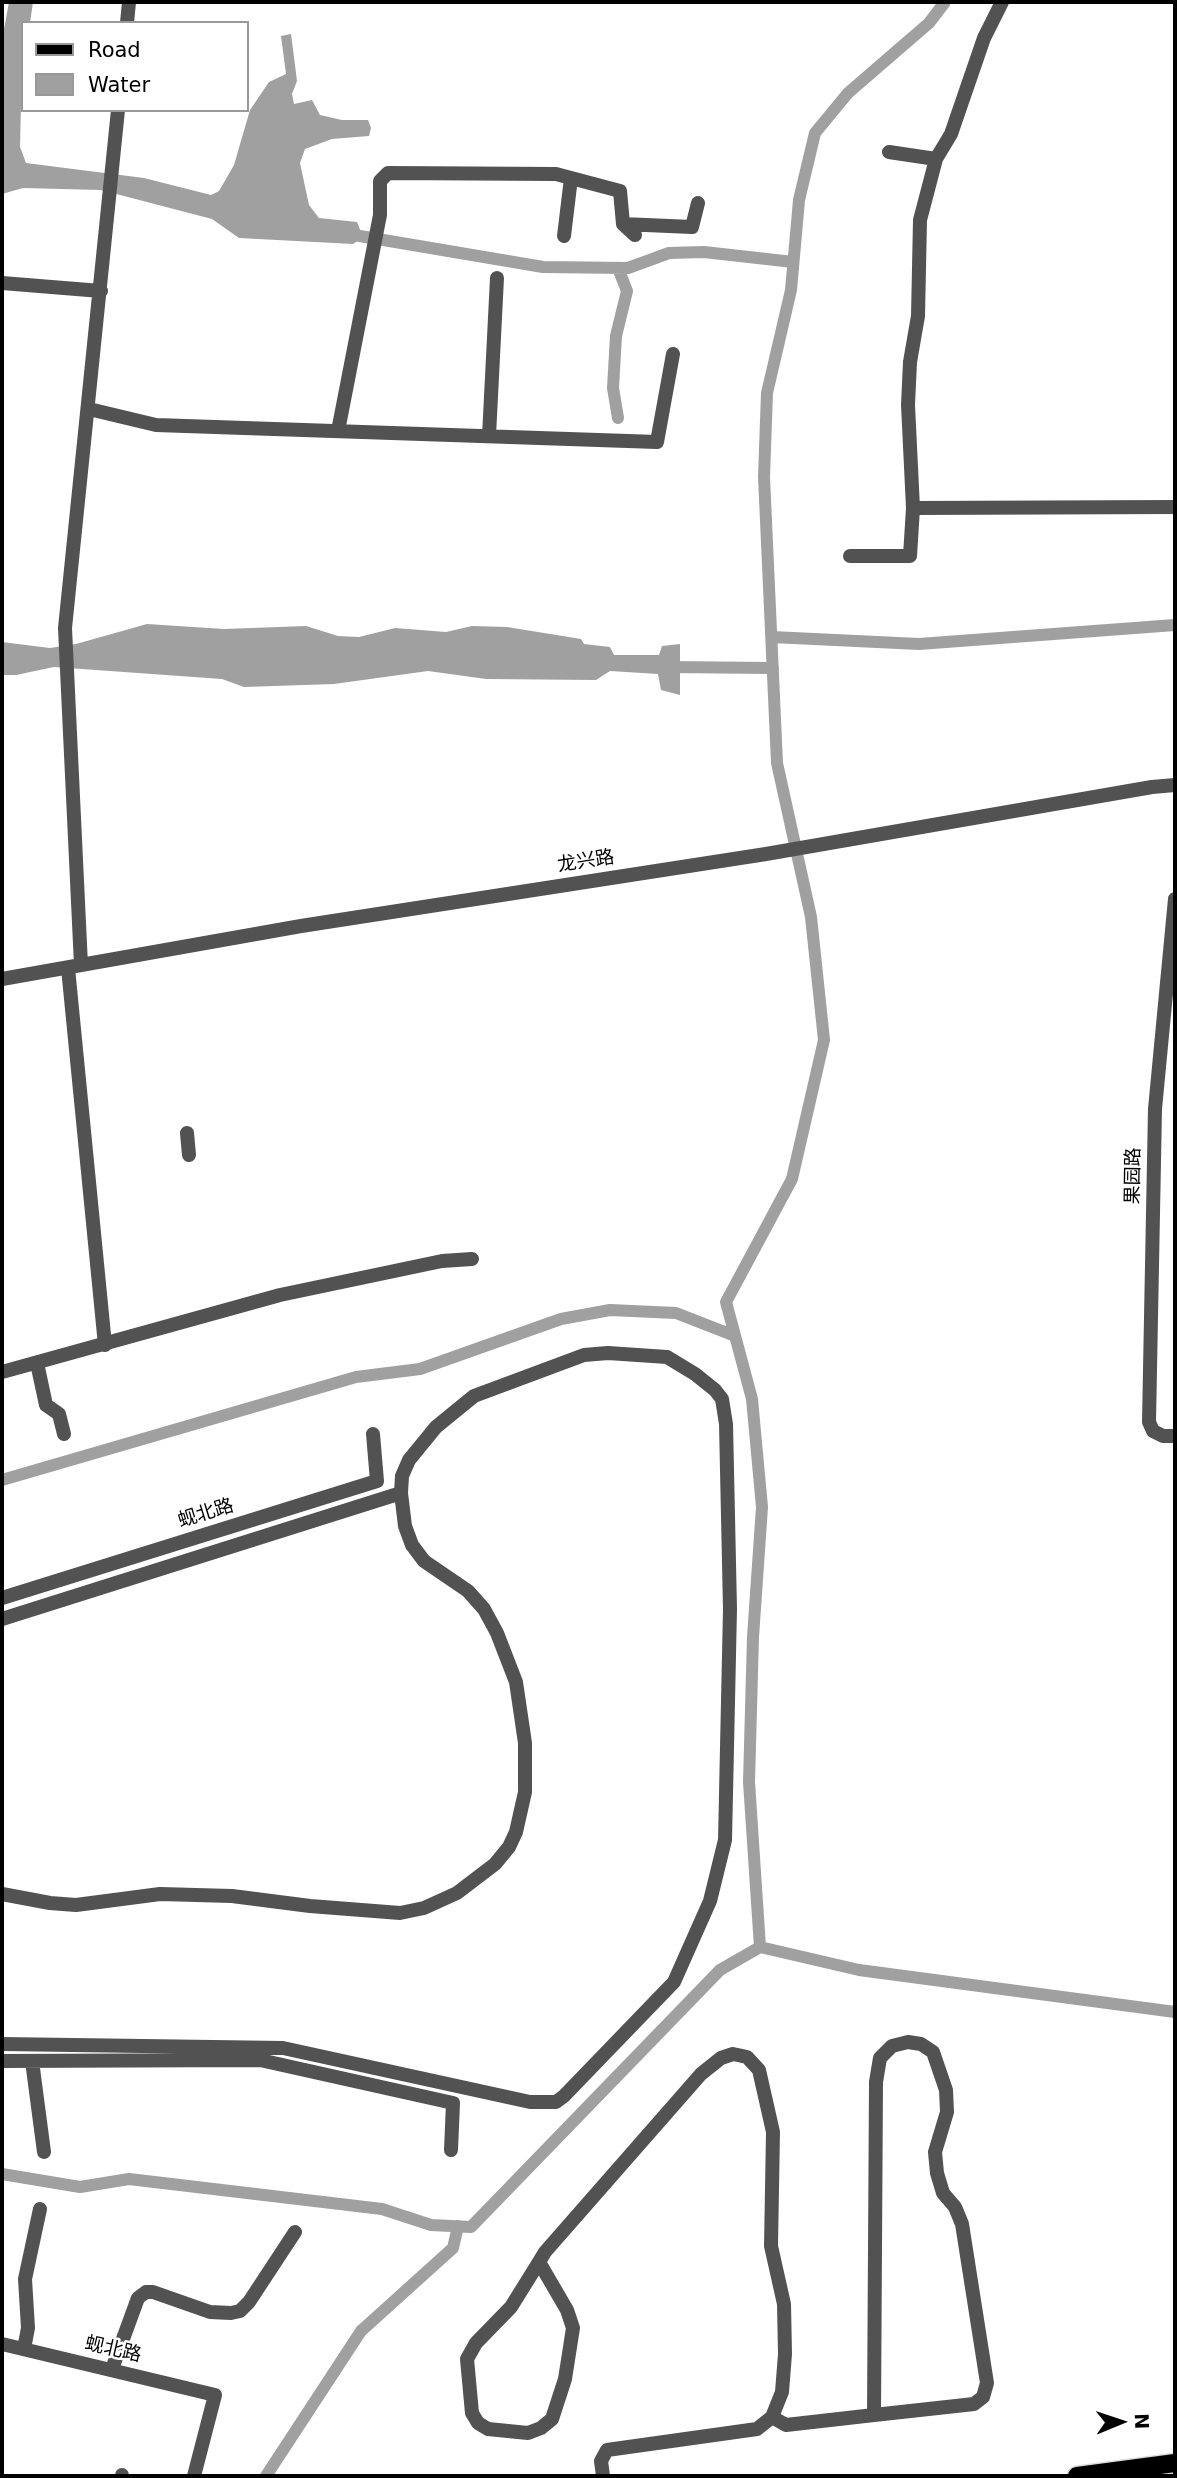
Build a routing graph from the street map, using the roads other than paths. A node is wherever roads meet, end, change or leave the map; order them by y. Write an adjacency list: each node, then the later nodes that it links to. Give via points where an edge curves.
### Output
1 (129, 2): 3 (street)
2 (1002, 2): 6 (street, via 984,38 951,134)
3 (127, 21)
4 (118, 112): 14 (street)
5 (889, 152): 6 (street)
6 (936, 159): 20 (street, via 920,220 918,316 908,405)
7 (570, 178): 9 (street, via 620,191); 11 (street); 17 (street, via 556,174 388,173 380,181 380,215)
8 (698, 204): 9 (street, via 692,227)
9 (623, 224): 10 (street)
10 (635, 235)
11 (564, 236)
12 (497, 278): 18 (street)
13 (2, 283): 14 (street)
14 (101, 291): 16 (street)
15 (673, 354): 18 (street, via 657,442)
16 (89, 409): 17 (street, via 156,425); 24 (street, via 65,632)
17 (338, 431): 18 (street)
18 (489, 436)
19 (1175, 507): 20 (street)
20 (913, 508): 21 (street, via 910,556)
21 (850, 556)
22 (1175, 785): 24 (street, 龙兴路)
23 (1175, 899): 34 (street, 果园路, via 1155,1109 1149,1422 1153,1431)
24 (75, 966): 25 (street, 龙兴路); 29 (street)
25 (2, 979)
26 (187, 1133): 27 (street)
27 (189, 1155)
28 (472, 1259): 29 (street, via 442,1261 279,1295)
29 (105, 1345): 30 (street)
30 (37, 1363): 31 (street); 32 (street, via 46,1405 59,1415)
31 (2, 1372)
32 (64, 1434)
33 (373, 1434): 36 (street, 蚬北路, via 377,1481)
34 (1175, 1436)
35 (401, 1493): 37 (street); 38 (street, via 412,1545 424,1561 484,1609 516,1682 525,1743 525,1792 516,1832 495,1864 457,1893 400,1913 232,1896 160,1895 76,1905); 39 (street, via 409,1460 449,1414 489,1389 576,1357 608,1353 667,1357 722,1399 730,1609 727,1825 710,1900 674,1982 564,2096 546,2103 283,2048)
36 (2, 1598)
37 (2, 1619)
38 (2, 1894)
39 (2, 2044)
40 (2, 2061): 41 (street)
41 (32, 2061): 42 (street, via 260,2060 453,2103); 43 (street)
42 (451, 2150)
43 (44, 2152)
44 (40, 2209): 48 (street, via 25,2279 29,2328)
45 (295, 2232): 49 (street, via 240,2311 210,2312 145,2292 138,2298)
46 (539, 2262): 46 (street, via 511,2307 467,2359 472,2413 478,2424 488,2429 528,2433 541,2428 552,2420 565,2379 573,2329); 51 (street, via 701,2074 721,2058 733,2054 747,2057 759,2070 773,2132 771,2246 783,2304 785,2354 782,2392)
47 (2, 2344): 48 (street, 蚬北路)
48 (24, 2349): 49 (street, 蚬北路)
49 (112, 2369): 53 (street, 蚬北路, via 215,2395)
50 (874, 2415): 50 (street, via 974,2404 983,2397 988,2383 962,2224 937,2173 935,2152 947,2112 946,2090 933,2052 908,2042 892,2046 880,2058 876,2082); 51 (street, via 786,2425)
51 (772, 2417): 54 (street, via 757,2429 607,2450 601,2461)
52 (1175, 2463): 55 (main road)
53 (194, 2476)
54 (603, 2476)
55 (1077, 2476)

